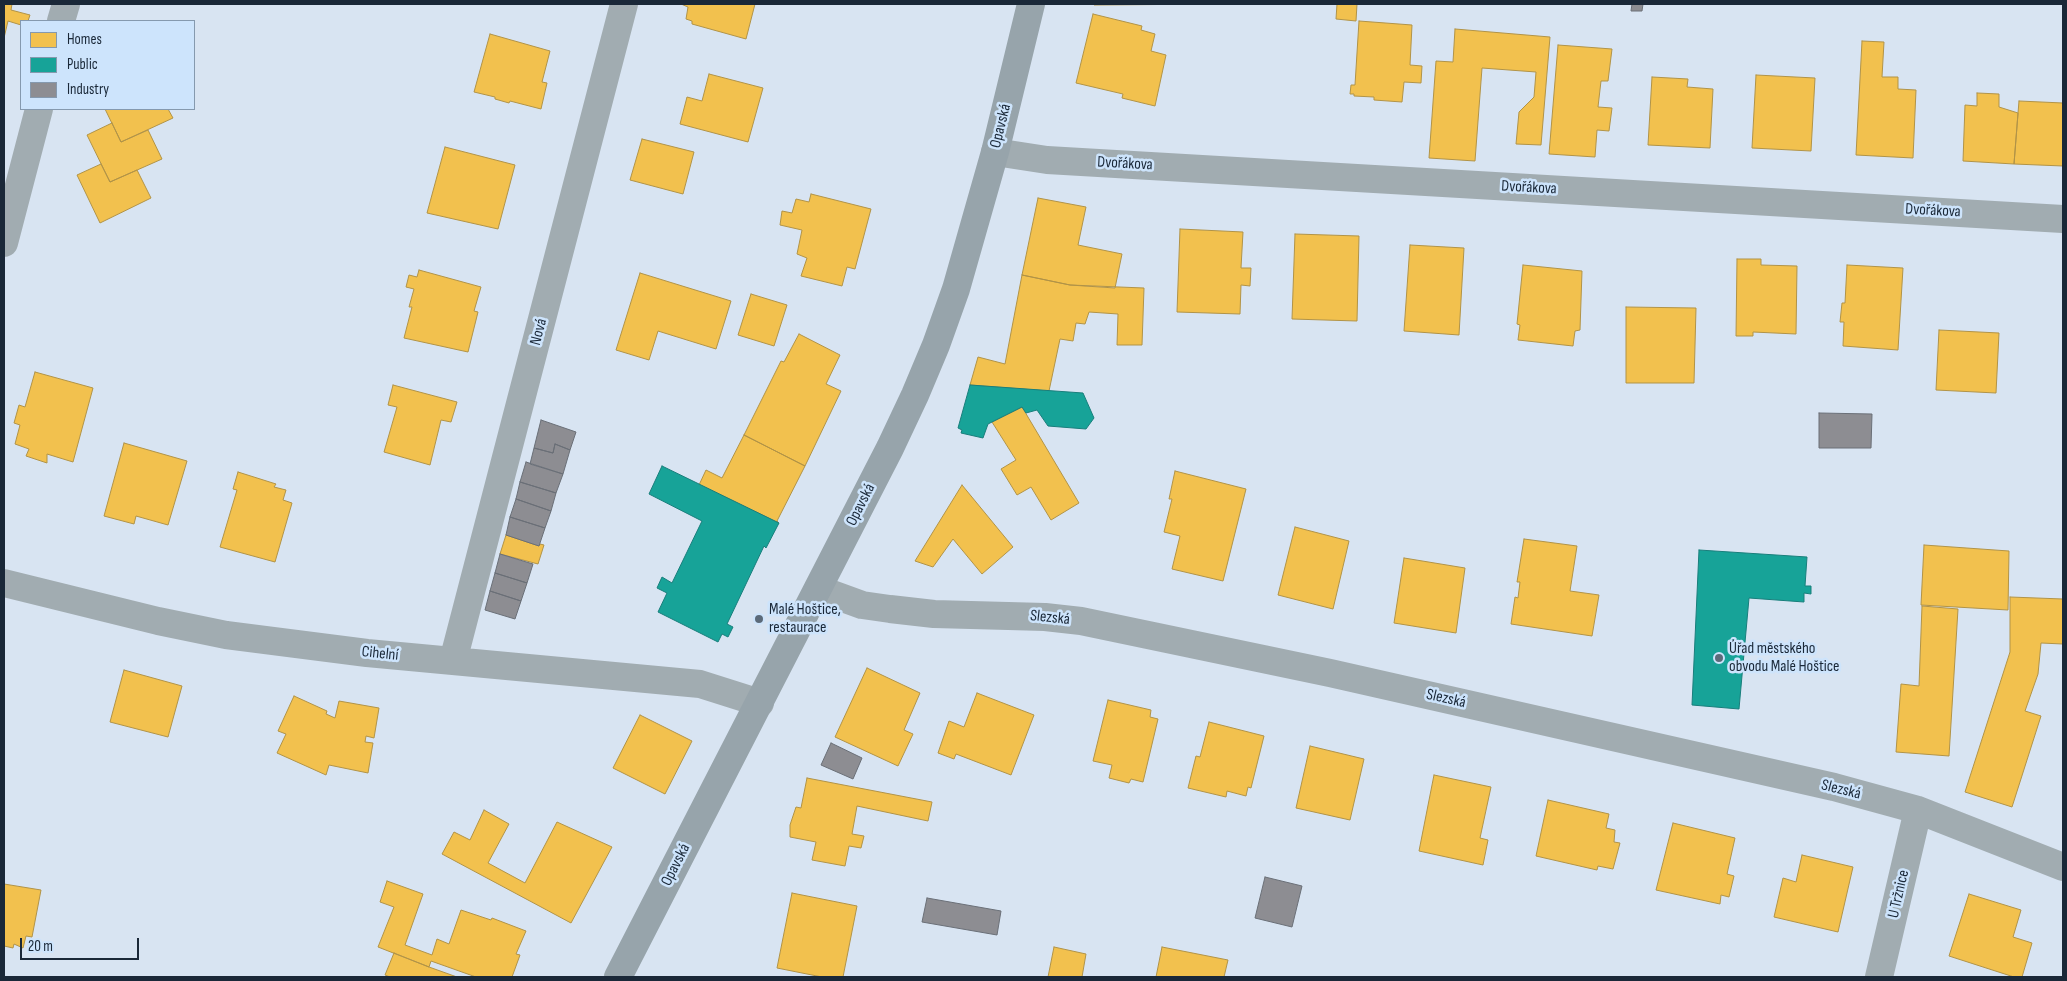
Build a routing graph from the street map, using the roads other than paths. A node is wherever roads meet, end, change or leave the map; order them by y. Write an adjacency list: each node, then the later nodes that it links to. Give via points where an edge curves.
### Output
1 (66, 4): 4 (street)
2 (624, 4): 11 (street, Nová)
3 (1031, 4): 6 (main road, Opavská)
4 (62, 20)
5 (39, 110): 8 (street)
6 (995, 152): 7 (street, Dvořákova, via 1067,161); 10 (main road, Opavská, via 956,289 936,345 890,448)
7 (2063, 219)
8 (4, 243)
9 (4, 583): 11 (street, Cihelní, via 158,622 226,635)
10 (818, 590): 12 (main road, Opavská); 13 (street, Slezská, via 890,609 934,614 1045,616 1119,628 1834,787)
11 (452, 661): 12 (street, Cihelní, via 700,684)
12 (760, 703): 15 (main road, Opavská)
13 (1918, 810): 14 (street, Slezská); 16 (street, U Tržnice)
14 (2063, 867)
15 (618, 977)
16 (1879, 977)

